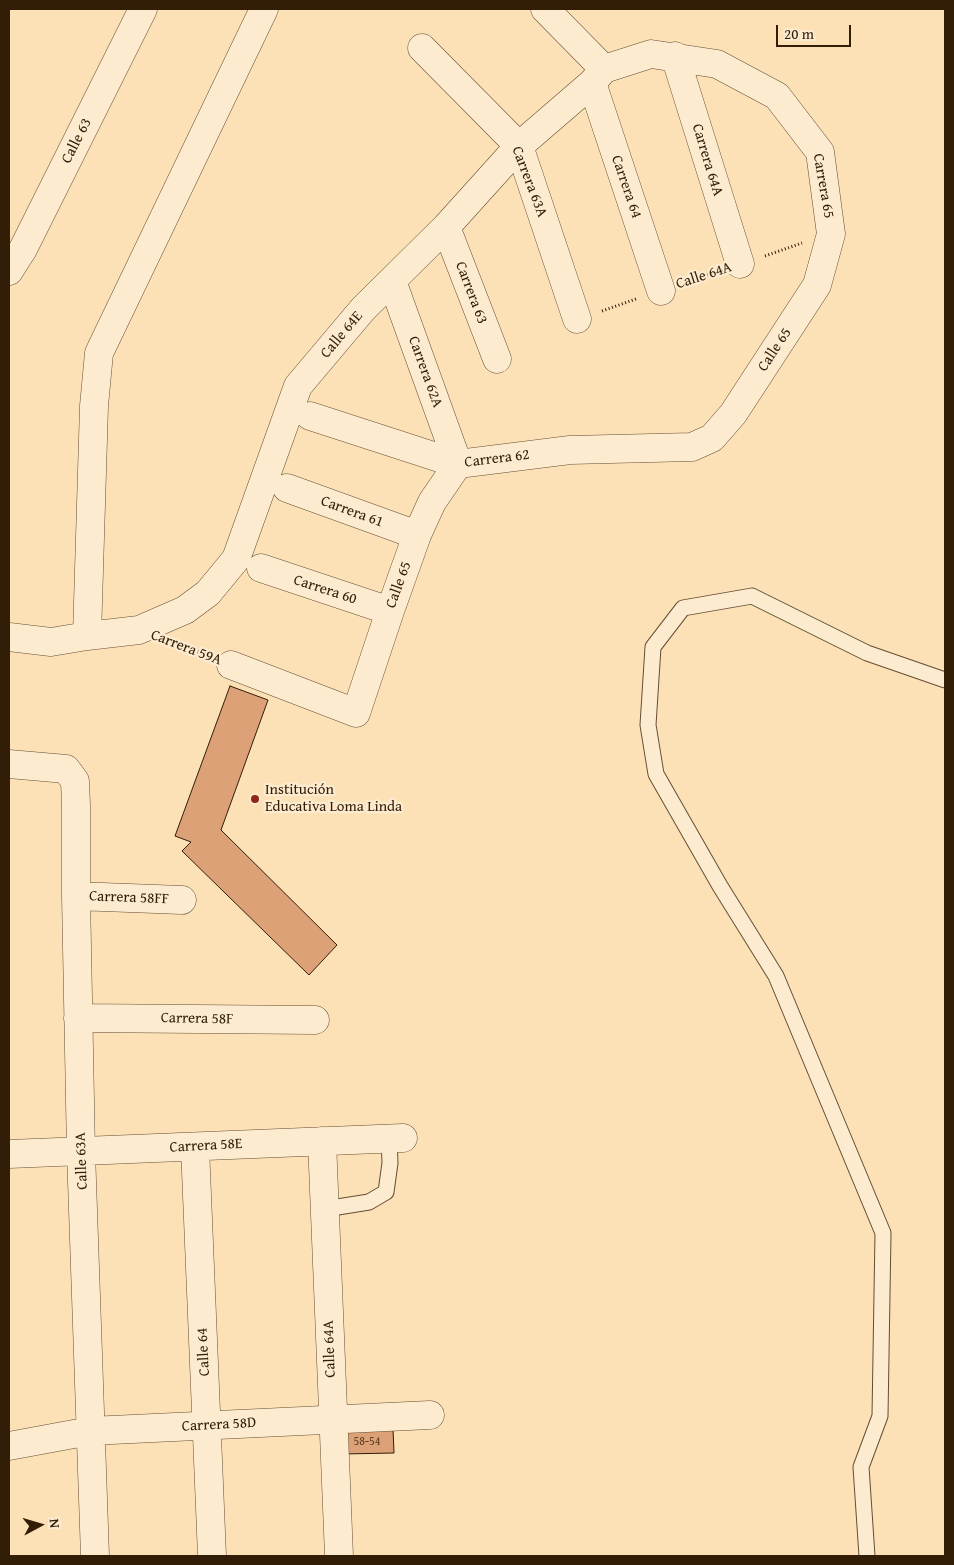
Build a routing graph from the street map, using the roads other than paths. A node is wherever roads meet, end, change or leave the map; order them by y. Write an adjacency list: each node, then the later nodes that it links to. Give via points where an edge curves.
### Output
1 (143, 9): 11 (street, Calle 63)
2 (264, 9): 24 (street, via 99,353 94,406)
3 (545, 9): 6 (street, Carrera 64)
4 (422, 48): 7 (street, Carrera 63A)
5 (675, 56): 6 (street, Carrera 65, via 650,54); 9 (street, Carrera 65, via 717,64 777,96 820,152); 10 (street, Carrera 64A)
6 (598, 76): 7 (street, Calle 64E); 13 (street, Carrera 64)
7 (519, 146): 8 (street, Calle 64E); 14 (street, Carrera 63A)
8 (446, 226): 12 (street, Calle 64E); 15 (street, Carrera 63)
9 (831, 234): 17 (street, Calle 65, via 817,285 776,350 733,414 712,438)
10 (740, 264)
11 (9, 271)
12 (392, 281): 18 (street, Carrera 62A); 23 (street, Calle 64E, via 363,309 298,386 236,559 208,593 185,610)
13 (661, 290)
14 (577, 319)
15 (497, 359)
16 (310, 416): 18 (street, Carrera 62)
17 (692, 447): 18 (street, Carrera 62, via 570,450)
18 (458, 464): 20 (street, Calle 65, via 432,502)
19 (287, 488): 20 (street, Carrera 61)
20 (418, 535): 22 (street, Calle 65)
21 (261, 568): 22 (street, Carrera 60)
22 (390, 611): 28 (street, Calle 65)
23 (139, 630): 24 (street, Carrera 59A)
24 (86, 636): 25 (street, Carrera 59A, via 51,642)
25 (9, 637)
26 (231, 664): 28 (street, Carrera 59A)
27 (945, 680): 48 (lane, via 867,653 752,596 683,608 653,647 648,725 656,774 776,976 883,1232 880,1416 861,1467)
28 (356, 714)
29 (9, 764): 30 (street, Calle 63A, via 66,769 75,781)
30 (76, 896): 31 (street, Carrera 58FF); 32 (street, Calle 63A)
31 (182, 900)
32 (78, 1018): 33 (street, Carrera 58F); 37 (street, Calle 63A)
33 (315, 1020)
34 (396, 1138): 35 (street, Carrera 58E); 39 (lane, via 386,1192 369,1202)
35 (322, 1141): 36 (street, Carrera 58E); 39 (street, Calle 64A)
36 (195, 1147): 37 (street, Carrera 58E); 42 (street, Calle 64)
37 (81, 1152): 38 (street, Carrera 58E); 43 (street, Calle 63A)
38 (9, 1154)
39 (325, 1209): 41 (street, Calle 64A)
40 (430, 1415): 41 (street, Carrera 58D)
41 (333, 1418): 42 (street, Carrera 58D); 47 (street, Calle 64A)
42 (208, 1426): 43 (street, Carrera 58D); 46 (street, Calle 64)
43 (90, 1431): 44 (street, Carrera 58D); 45 (street, Calle 63A)
44 (9, 1446)
45 (95, 1556)
46 (212, 1556)
47 (339, 1556)
48 (867, 1556)

